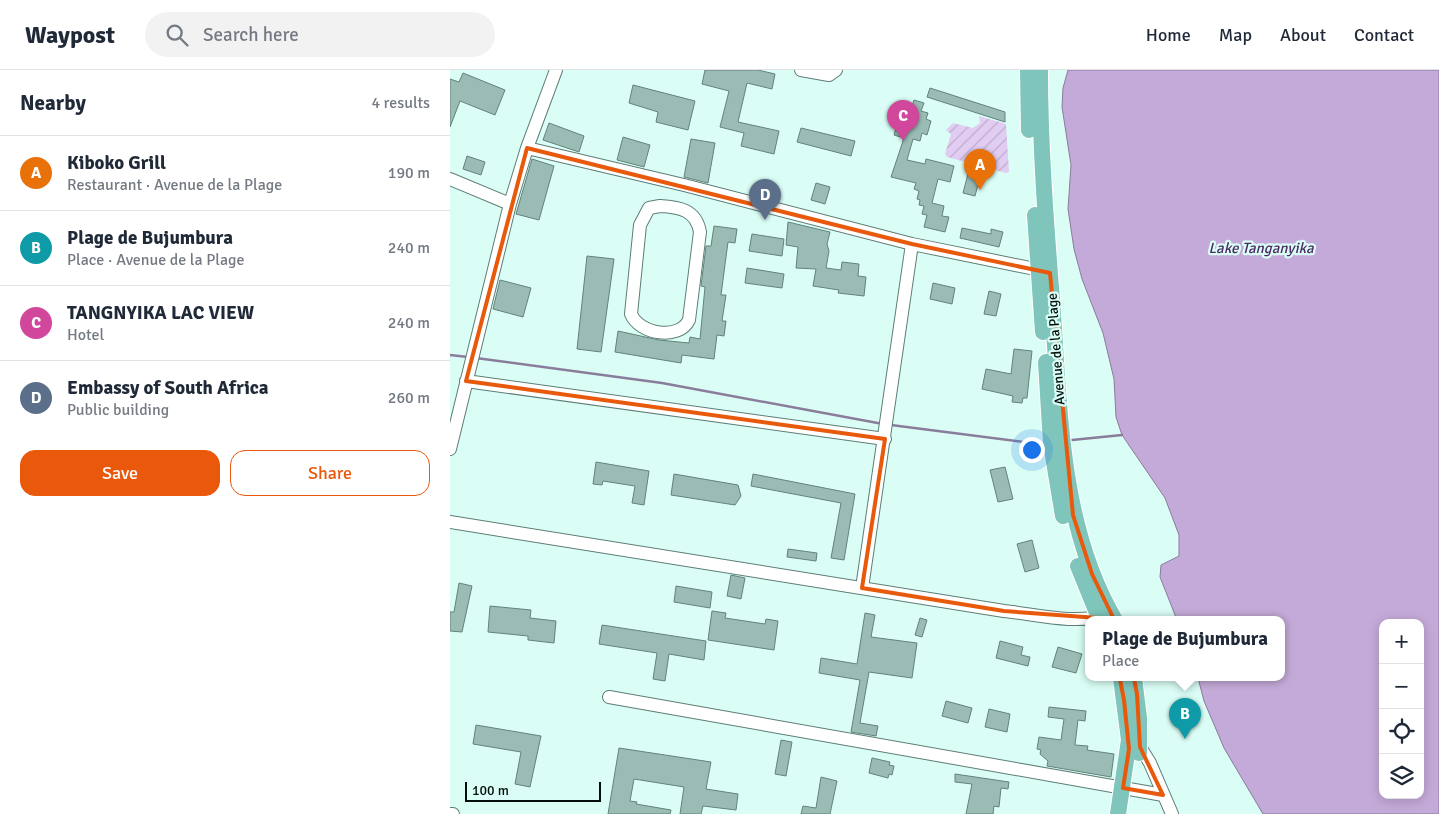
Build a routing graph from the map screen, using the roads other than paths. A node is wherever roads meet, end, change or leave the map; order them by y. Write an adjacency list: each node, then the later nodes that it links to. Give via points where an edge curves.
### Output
1 (556, 70): 6 (street)
2 (801, 70): 3 (street, via 823,75)
3 (836, 70)
4 (1028, 70): 12 (main road, Avenue de la Plage, via 1031,162)
5 (1040, 70): 12 (main road, Avenue de la Plage)
6 (527, 148): 8 (street); 9 (street)
7 (450, 179): 9 (street)
8 (684, 185): 10 (street); 11 (street)
9 (510, 204): 13 (street)
10 (678, 206): 10 (street, via 649,208 640,225 631,314 634,323 647,330 680,331 689,320 700,232 698,222 690,212)
11 (912, 244): 12 (street); 14 (street)
12 (1044, 271): 18 (main road, Avenue de la Plage, via 1050,432 1060,498 1076,560)
13 (468, 377): 14 (street); 15 (street)
14 (886, 436): 17 (street)
15 (450, 449)
16 (450, 522): 17 (street)
17 (862, 588): 19 (street, via 1004,611)
18 (1105, 616)
19 (1085, 618)
20 (1121, 681): 23 (main road)
21 (1134, 681): 24 (main road)
22 (609, 697): 25 (street)
23 (1127, 725): 24 (street); 25 (main road)
24 (1140, 747): 25 (main road); 26 (street)
25 (1128, 789): 26 (street); 27 (main road); 28 (main road)
26 (1163, 795): 29 (street)
27 (1118, 814)
28 (1130, 814)
29 (1172, 814)

